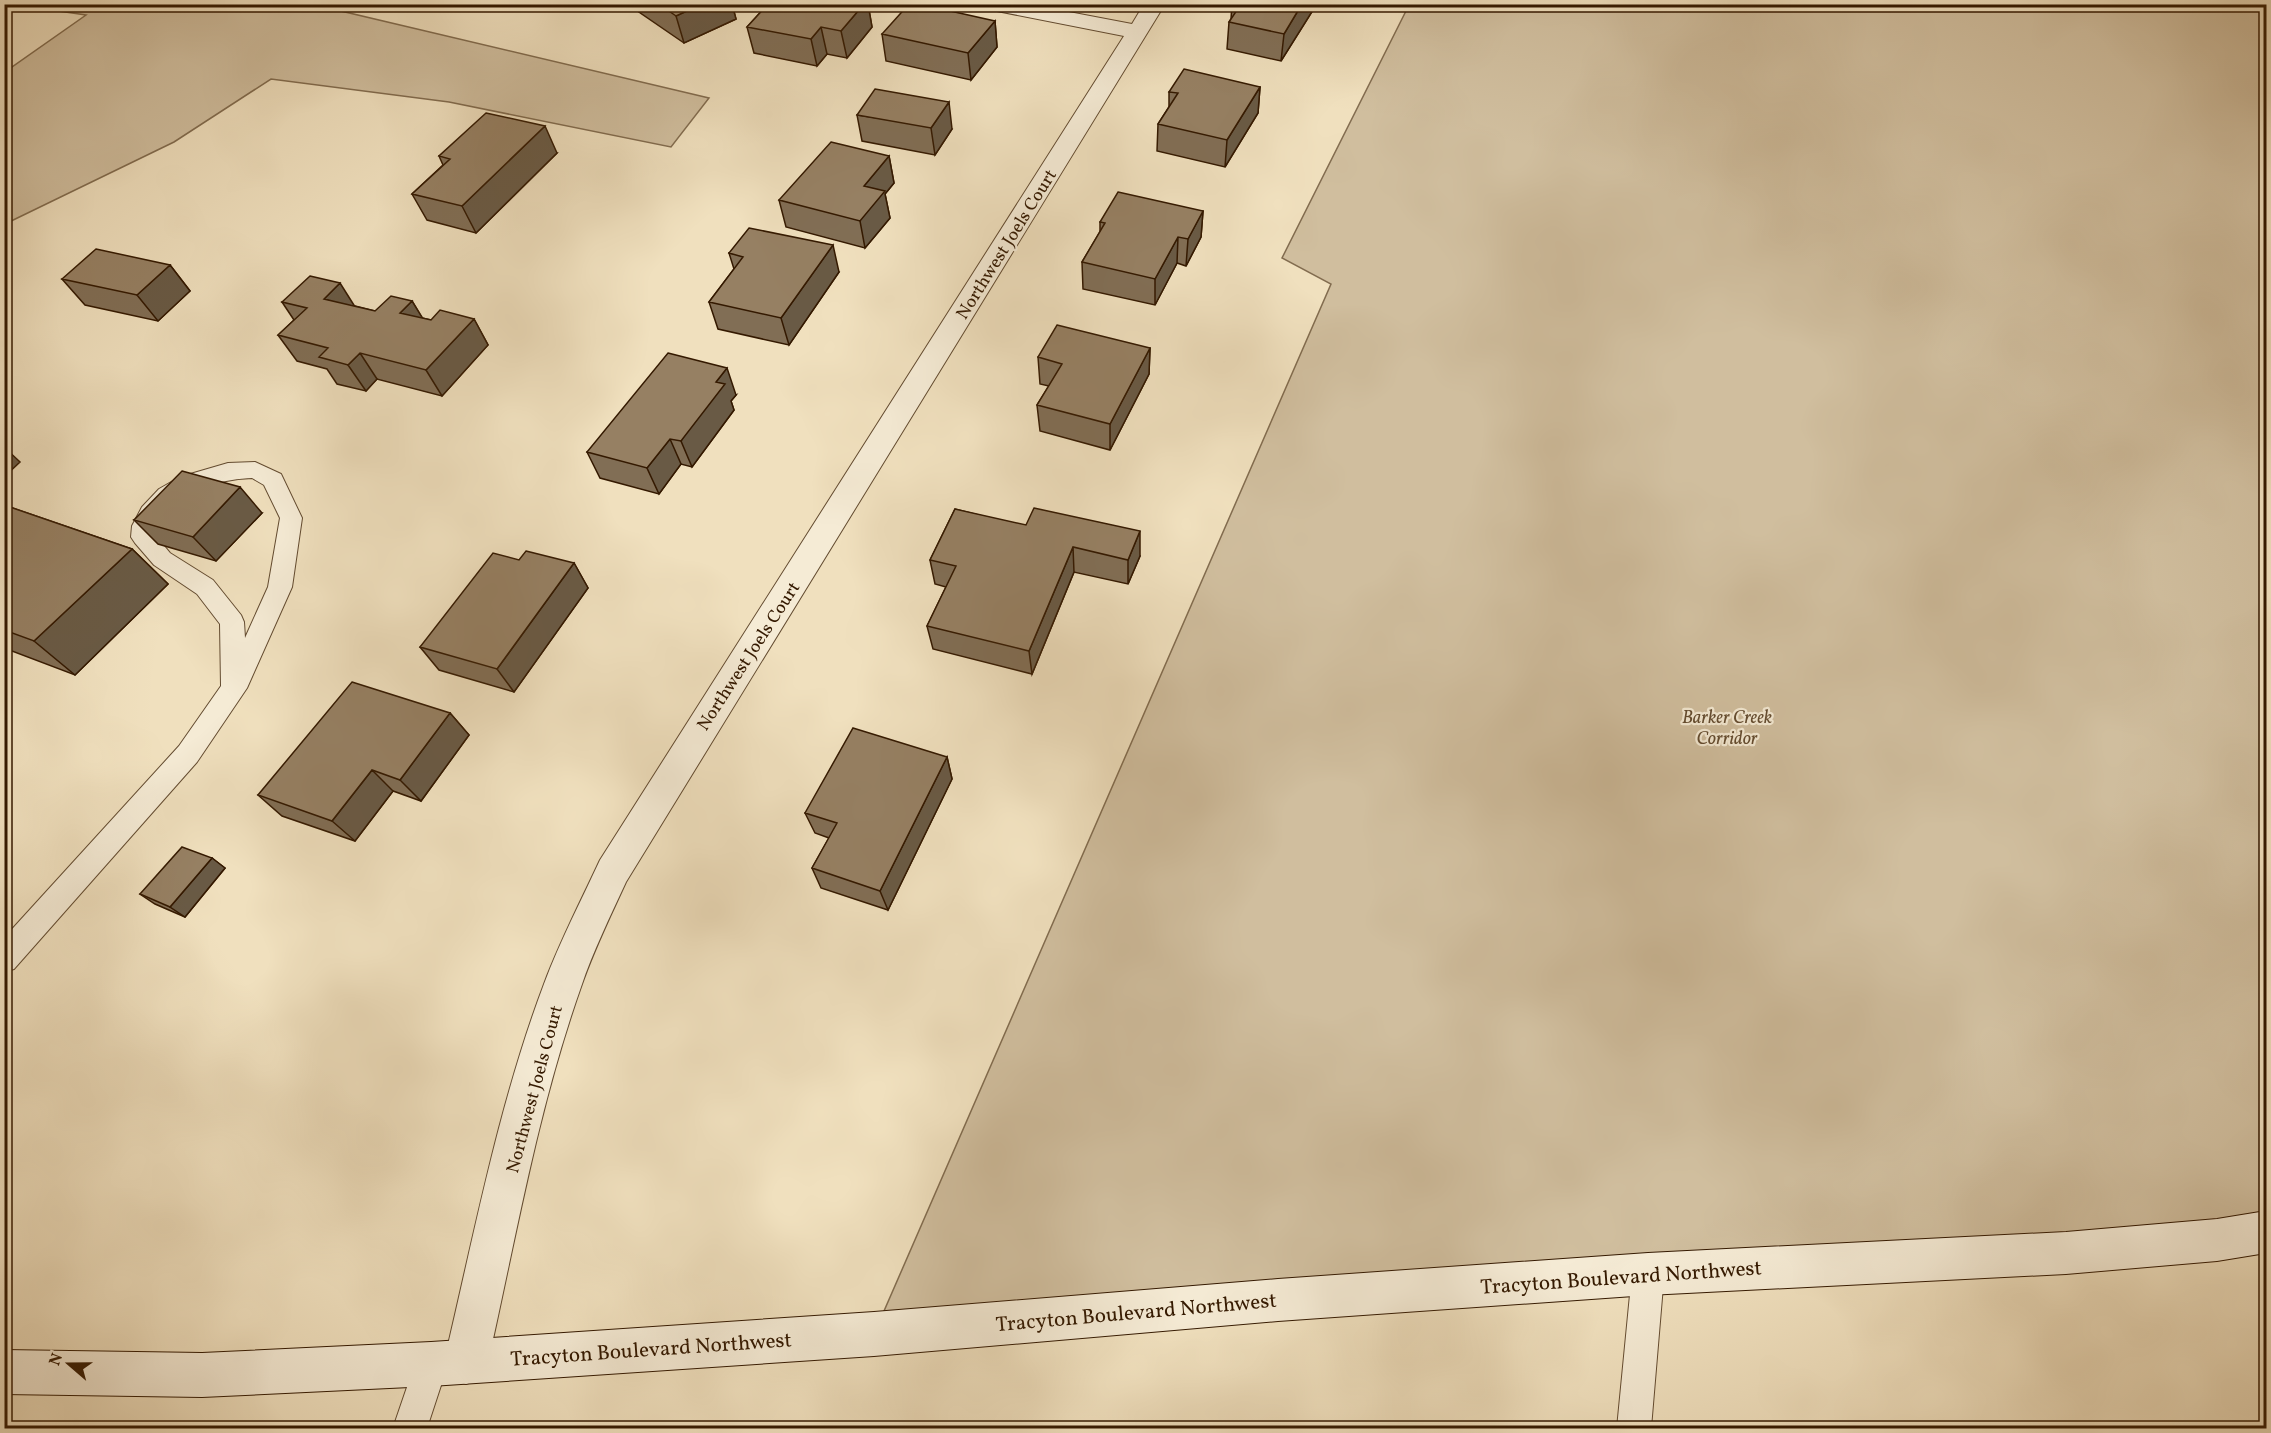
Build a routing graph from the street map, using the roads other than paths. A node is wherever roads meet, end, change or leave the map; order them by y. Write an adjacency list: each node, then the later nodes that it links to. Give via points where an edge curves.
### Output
1 (992, 4): 5 (street)
2 (1155, 4): 5 (street, Northwest Joels Court)
3 (2263, 4): 4 (street)
4 (2266, 8)
5 (1138, 32): 10 (street, Northwest Joels Court, via 613,871 557,1001)
6 (234, 688): 6 (lane, via 279,587 291,518 273,480 255,470 228,471 188,483 167,495 143,525 143,537 162,559 205,587 232,622); 7 (lane, via 188,754)
7 (4, 959)
8 (2266, 1232): 9 (street, Tracyton Boulevard Northwest, via 2217,1240 2066,1252)
9 (1648, 1274): 10 (street, Tracyton Boulevard Northwest); 13 (lane)
10 (448, 1363): 11 (street, Tracyton Boulevard Northwest, via 202,1376); 12 (lane)
11 (4, 1372)
12 (410, 1428)
13 (1634, 1428)

